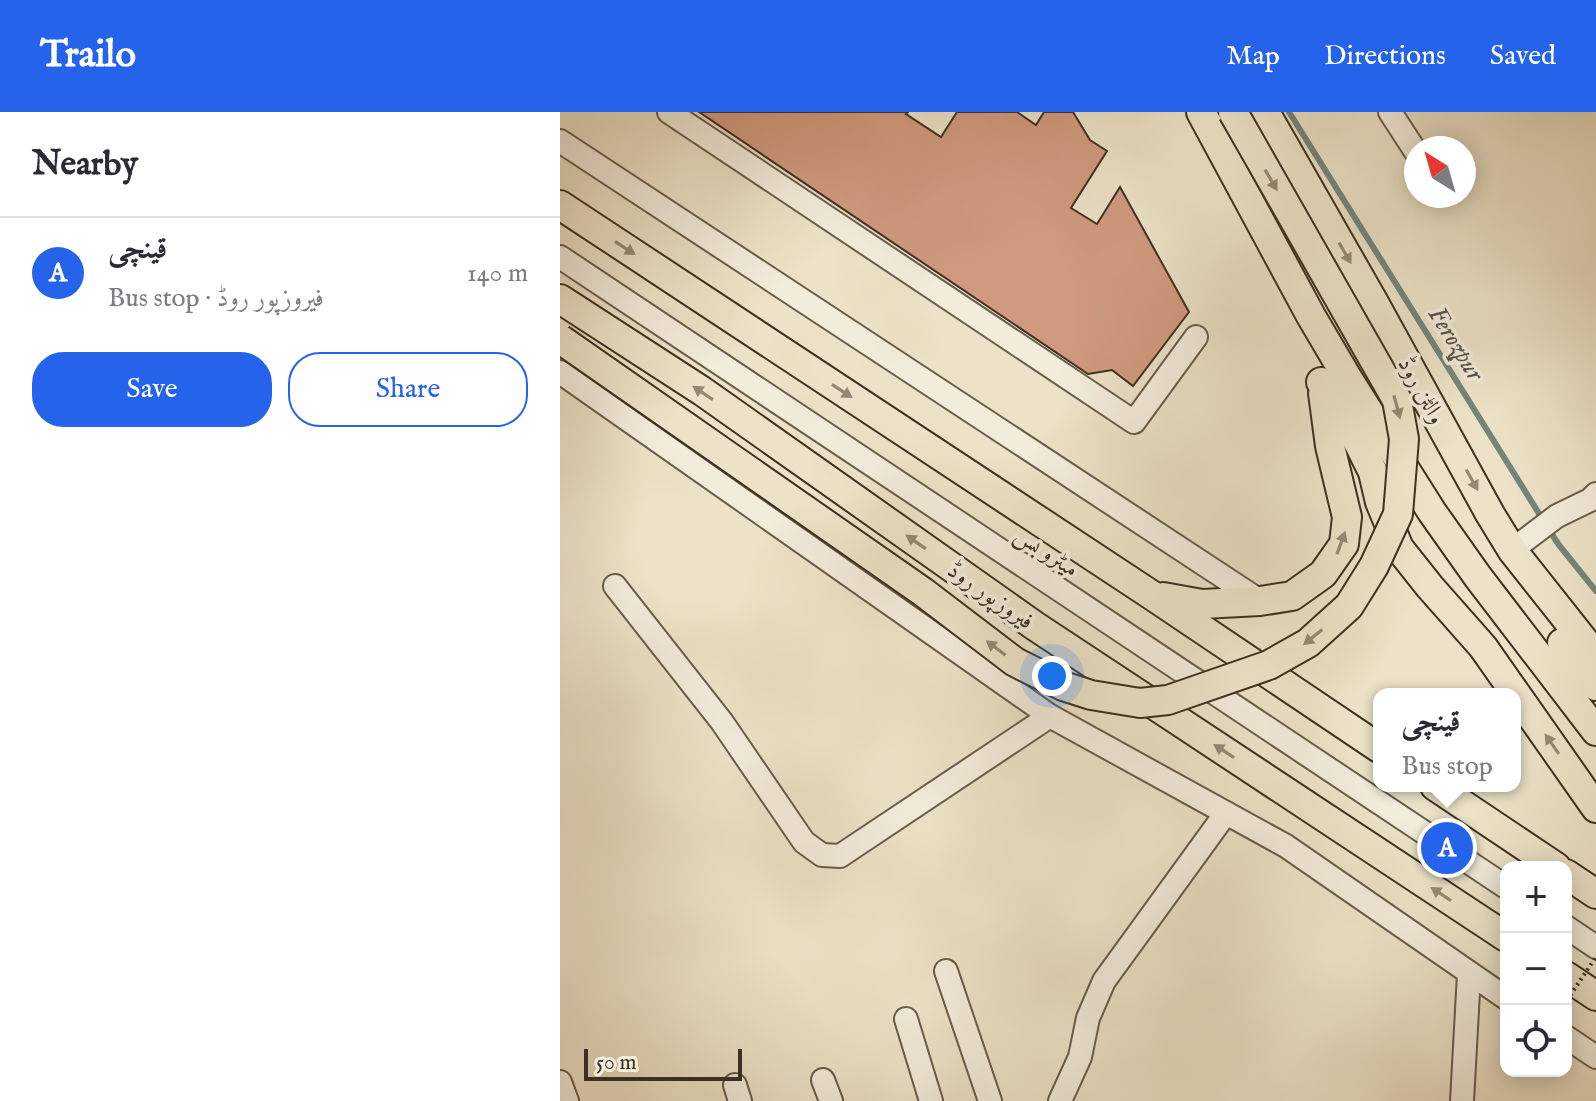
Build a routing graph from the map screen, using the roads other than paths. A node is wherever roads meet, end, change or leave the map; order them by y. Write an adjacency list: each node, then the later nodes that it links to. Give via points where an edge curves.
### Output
1 (669, 112): 12 (street, via 1134,422)
2 (1201, 112): 11 (main road)
3 (1233, 112): 13 (main road, one-way to 13, bridge, via 1397,400 1404,439 1398,514 1349,606 1308,643 1269,665 1168,700 1140,703 1091,695 1015,662)
4 (1265, 112): 17 (main road, والٹن روڈ, one-way to 17)
5 (1390, 112): 6 (street)
6 (1406, 136)
7 (560, 141): 20 (street)
8 (560, 205): 19 (main road, one-way to 19)
9 (560, 257): 34 (street, میٹرو بس)
10 (560, 299): 37 (main road, فیروزپور روڈ, one-way to 10, via 1035,626 702,391)
11 (1311, 316): 15 (main road); 27 (main road, via 1432,512)
12 (1196, 337)
13 (560, 339)
14 (560, 372): 26 (street)
15 (1321, 382): 20 (main road, one-way to 15, via 1292,596 1323,574 1344,544 1347,517); 24 (main road, one-way to 15, via 1399,548 1373,472)
16 (1594, 504): 17 (street, via 1557,516)
17 (1512, 550): 21 (main road, والٹن روڈ)
18 (615, 586): 26 (street, via 722,722 804,842 822,855 840,856)
19 (1150, 594): 20 (main road, via 1202,604); 28 (main road)
20 (1260, 601)
21 (1553, 603): 22 (main road, والٹن روڈ); 23 (main road, via 1549,627)
22 (1596, 656)
23 (1596, 686)
24 (1512, 688)
25 (1521, 701): 30 (main road, one-way to 25)
26 (1050, 716): 31 (street)
27 (1596, 731)
28 (1373, 744)
29 (1444, 792): 32 (main road)
30 (1596, 808)
31 (1226, 813): 40 (street, via 1286,846); 51 (street, via 1104,981)
32 (1547, 861)
33 (1572, 878): 35 (main road)
34 (1500, 883)
35 (1596, 894)
36 (1572, 931): 38 (street)
37 (1500, 933)
38 (1596, 947)
39 (946, 971): 50 (street)
40 (1469, 974): 42 (street); 52 (street)
41 (1572, 980): 43 (main road)
42 (1500, 994)
43 (1596, 996)
44 (906, 1019): 49 (street)
45 (1572, 1041): 46 (street)
46 (1596, 1057)
47 (560, 1082): 48 (street)
48 (567, 1101)
49 (931, 1101)
50 (990, 1101)
51 (1060, 1101)
52 (1462, 1101)

